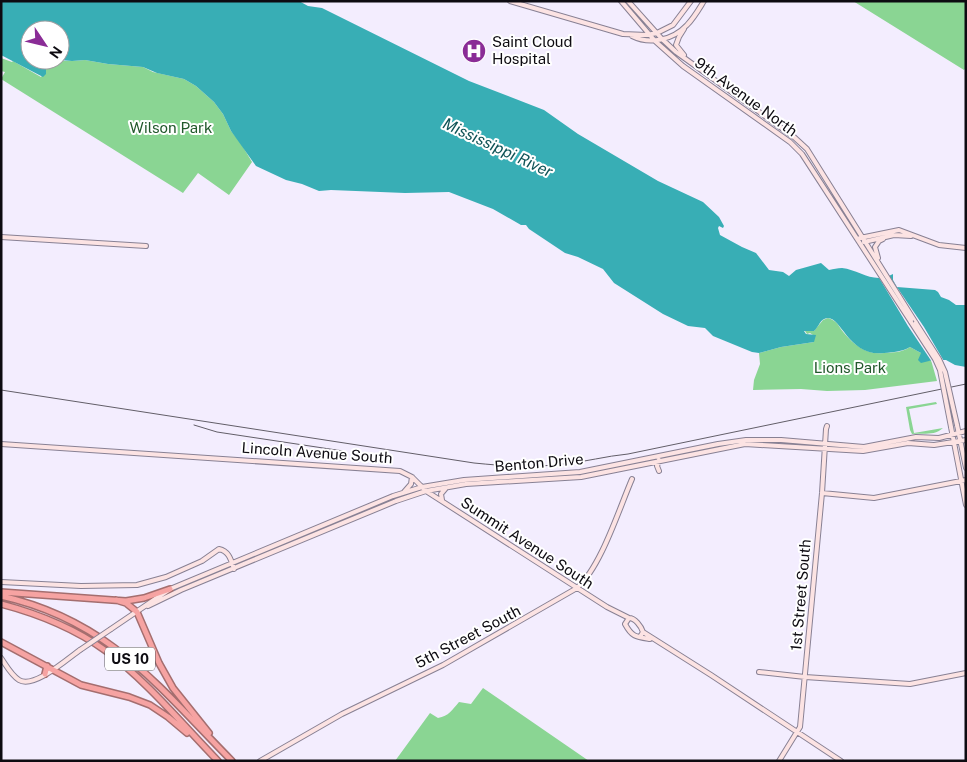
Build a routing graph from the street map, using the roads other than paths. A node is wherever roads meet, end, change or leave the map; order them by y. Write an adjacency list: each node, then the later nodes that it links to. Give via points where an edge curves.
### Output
1 (510, 1): 8 (street)
2 (621, 1): 9 (street, 9th Avenue North)
3 (628, 1): 7 (street, 9th Avenue North)
4 (691, 1): 7 (street, via 673,25)
5 (704, 1): 6 (street)
6 (688, 24): 10 (street); 12 (street, via 676,45)
7 (657, 33): 9 (street); 10 (street, 9th Avenue North)
8 (630, 35): 9 (street); 11 (street, via 639,40)
9 (651, 35): 11 (street, 9th Avenue North)
10 (662, 40): 11 (street); 12 (street, 9th Avenue North)
11 (655, 41): 17 (street, 9th Avenue North, via 683,66 796,148)
12 (698, 68): 16 (street, 9th Avenue North, via 801,143)
13 (891, 236): 14 (street); 18 (street); 21 (street, via 876,244)
14 (911, 236): 16 (street, via 899,230); 20 (street, via 939,245)
15 (1, 237): 19 (street)
16 (862, 237): 17 (street); 18 (street, 9th Avenue North)
17 (856, 240): 18 (street); 22 (street, 9th Avenue North)
18 (865, 242): 21 (street, 9th Avenue North)
19 (146, 246)
20 (966, 248)
21 (880, 262): 22 (street, 9th Avenue North)
22 (880, 269): 23 (street, 9th Avenue North)
23 (913, 322): 26 (street, bridge, via 945,372); 27 (street, bridge, via 940,370)
24 (827, 426): 32 (street, 1st Street South)
25 (966, 432): 26 (street, Benton Drive)
26 (959, 433): 27 (street, Benton Drive); 29 (street)
27 (952, 435): 30 (street); 32 (street, Benton Drive, via 916,437 864,447)
28 (966, 440): 29 (street, Benton Drive)
29 (960, 441): 30 (street, Benton Drive); 36 (street)
30 (954, 442): 32 (street, Benton Drive, via 934,445 908,443 863,452); 40 (street)
31 (1, 444): 38 (street, Lincoln Avenue South, via 400,471)
32 (825, 446): 34 (street, Benton Drive, via 745,444); 35 (street, Benton Drive, via 781,440 746,440); 45 (street, 1st Street South)
33 (621, 458): 35 (street)
34 (659, 460): 37 (street); 42 (street, Benton Drive, via 582,477)
35 (620, 464): 41 (street, Benton Drive, via 580,472 464,480)
36 (966, 468)
37 (659, 471)
38 (412, 477): 41 (street, Lincoln Avenue South); 44 (street, via 411,484)
39 (632, 479): 51 (street, 5th Street South, via 597,562)
40 (964, 480): 45 (street, via 874,498); 47 (street)
41 (422, 487): 43 (street, Lincoln Avenue South); 44 (street, Benton Drive)
42 (446, 488): 43 (street, Benton Drive); 46 (street, via 441,494)
43 (426, 491): 46 (street, Summit Avenue South); 49 (street, Benton Drive)
44 (402, 493): 48 (street, Benton Drive)
45 (822, 493): 71 (street, 1st Street South)
46 (443, 502): 51 (street, Summit Avenue South)
47 (966, 505)
48 (232, 563): 49 (street); 50 (street, via 228,554 219,549 202,561 166,577 137,584 70,586); 52 (street, Benton Drive)
49 (234, 569): 57 (street, Benton Drive)
50 (1, 582)
51 (577, 588): 58 (street, Summit Avenue South); 75 (street, 5th Street South, via 443,665 342,714)
52 (170, 589): 55 (highway, via 144,598); 57 (street, Benton Drive)
53 (1, 592): 55 (highway)
54 (1, 596): 74 (highway, US 10, via 67,618 113,646 141,668)
55 (116, 600): 57 (highway)
56 (1, 604): 73 (highway, US 10, via 55,622 106,651 138,678)
57 (137, 612): 67 (street, Benton Drive, bridge); 74 (highway, via 173,688)
58 (616, 613): 59 (street, Summit Avenue South); 60 (street, Summit Avenue South)
59 (629, 618): 60 (street); 61 (street, Summit Avenue South, via 635,620)
60 (625, 624): 62 (street, Summit Avenue South, via 633,635)
61 (643, 632): 62 (street); 63 (street, Summit Avenue South)
62 (640, 637): 63 (street, Summit Avenue South)
63 (652, 639): 72 (street, Summit Avenue South)
64 (1, 642): 66 (highway)
65 (1, 658): 70 (street, Benton Drive, via 21,681 34,681)
66 (47, 666): 67 (highway); 70 (highway)
67 (53, 669): 70 (street, Benton Drive); 73 (highway, via 81,685 150,705 175,722)
68 (759, 672): 71 (street)
69 (966, 673): 71 (street, via 910,684)
70 (45, 674)
71 (805, 677): 72 (street, 1st Street South)
72 (798, 732): 76 (street, 1st Street South); 77 (street, Summit Avenue South)
73 (218, 761)
74 (232, 761)
75 (260, 761)
76 (779, 761)
77 (841, 761)

